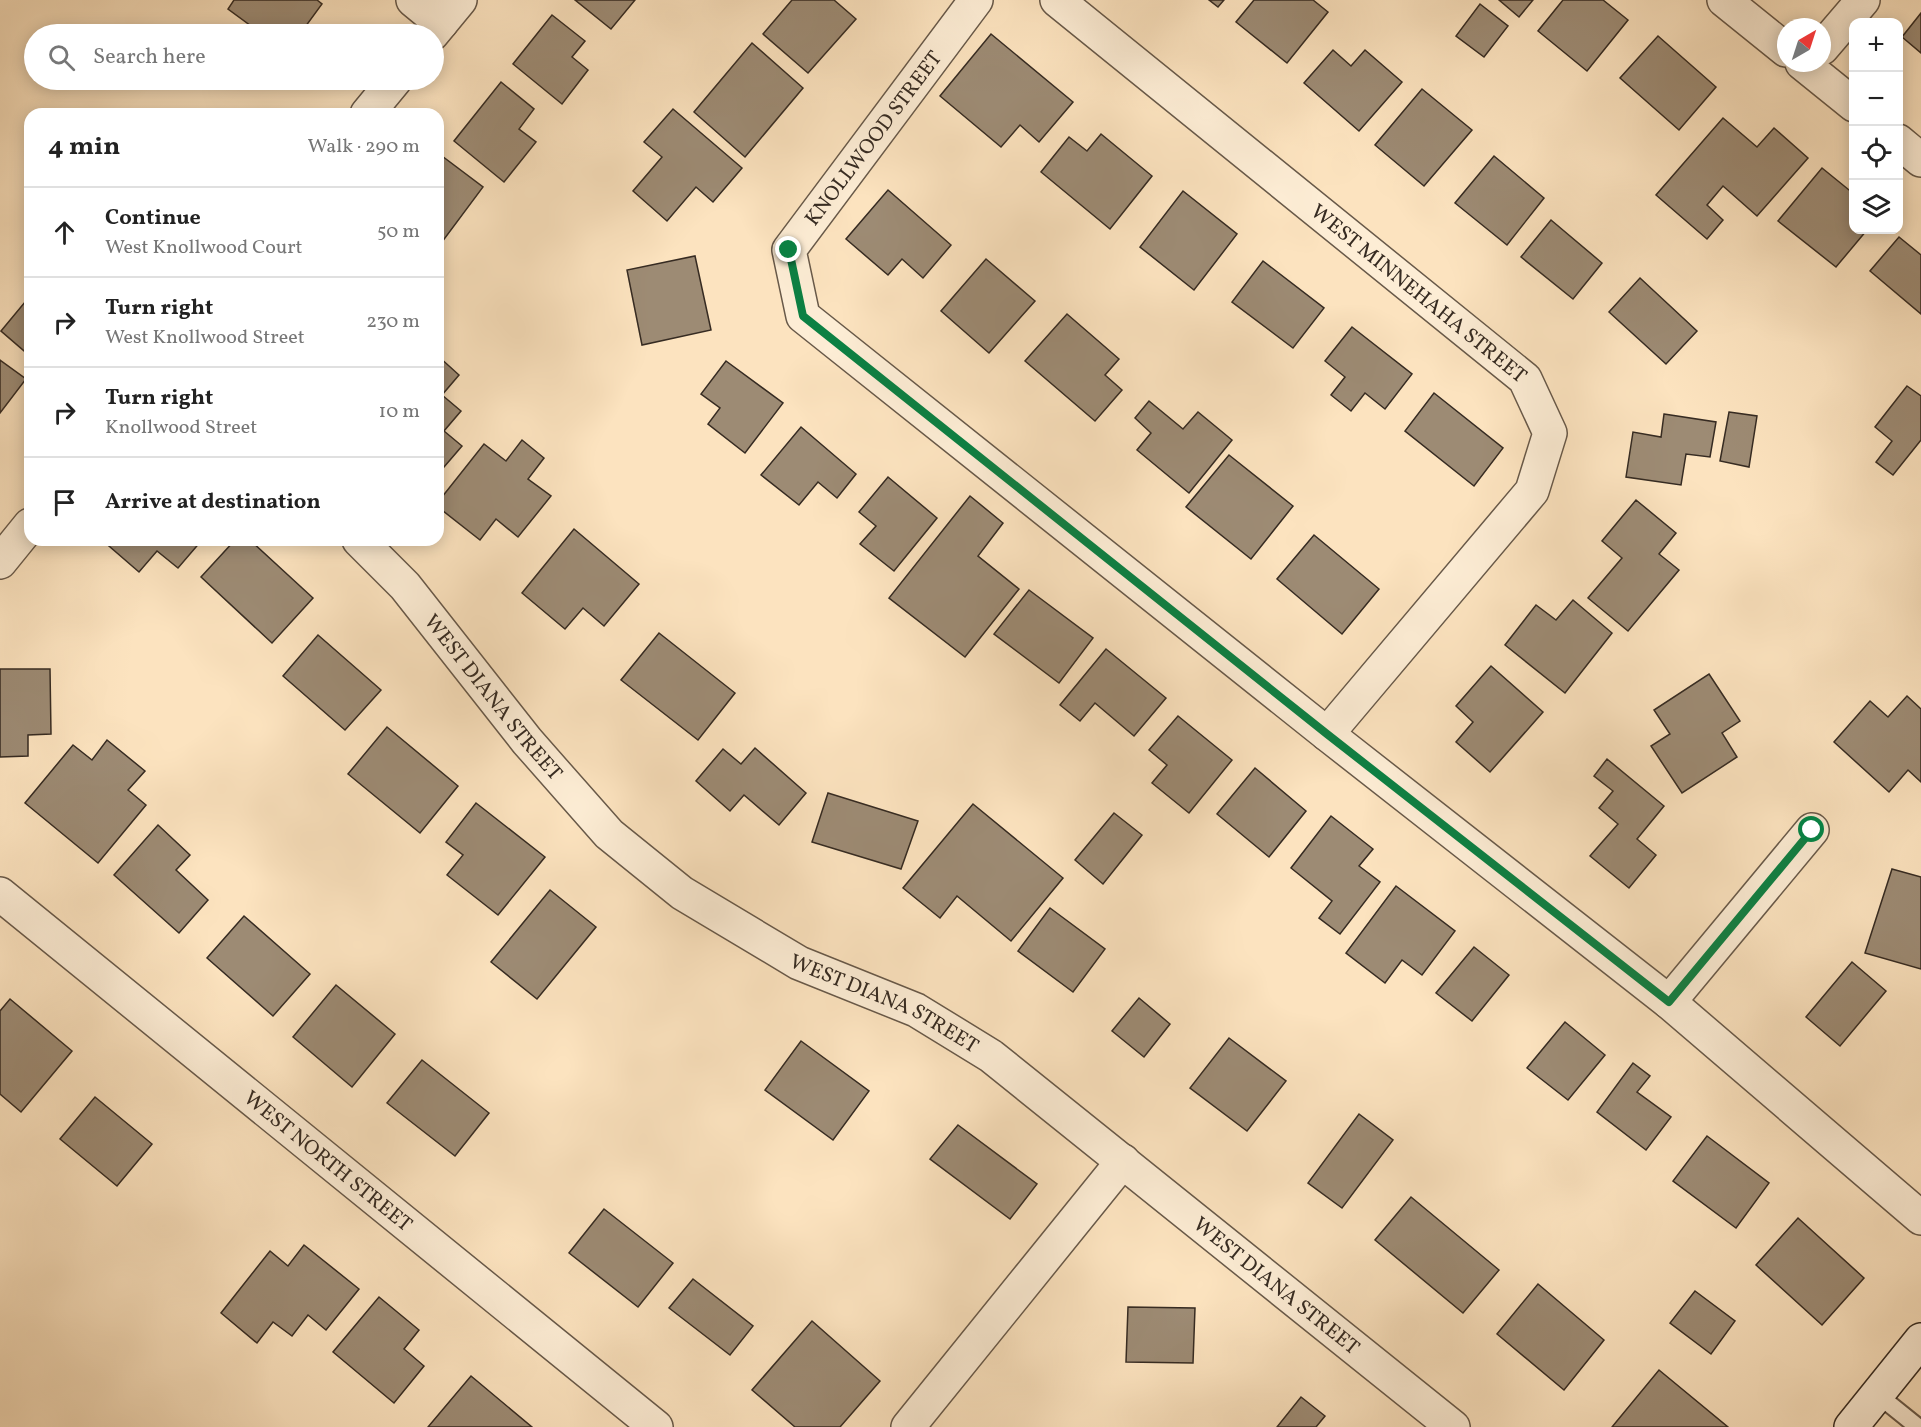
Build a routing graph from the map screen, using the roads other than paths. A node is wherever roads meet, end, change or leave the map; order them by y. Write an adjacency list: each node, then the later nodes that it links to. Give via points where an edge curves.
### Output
1 (413, 0): 6 (street)
2 (976, 0): 18 (street, KNOLLWOOD STREET, via 789,250 803,316)
3 (1058, 0): 18 (street, WEST MINNEHAHA STREET, via 1525,380 1550,433 1532,491)
4 (1724, 0): 8 (street)
5 (1863, 0): 7 (street)
6 (444, 19)
7 (1831, 32)
8 (1777, 38)
9 (1820, 72): 11 (street)
10 (387, 90): 12 (street)
11 (1849, 100)
12 (372, 108)
13 (1903, 144): 14 (street)
14 (1921, 159)
15 (24, 532): 17 (street)
16 (365, 546): 22 (street, WEST DIANA STREET, via 405,586 527,741 609,834 627,849 682,893 799,963 916,1010 991,1056)
17 (0, 562)
18 (1327, 734): 21 (street)
19 (1812, 830): 21 (street)
20 (0, 894): 26 (street, WEST NORTH STREET)
21 (1669, 1002): 23 (street)
22 (1123, 1161): 27 (street); 28 (street, WEST DIANA STREET)
23 (1921, 1218)
24 (1921, 1340): 25 (street)
25 (1877, 1394): 29 (street); 30 (lane)
26 (656, 1427)
27 (908, 1427)
28 (1453, 1427)
29 (1851, 1427)
30 (1918, 1427)

